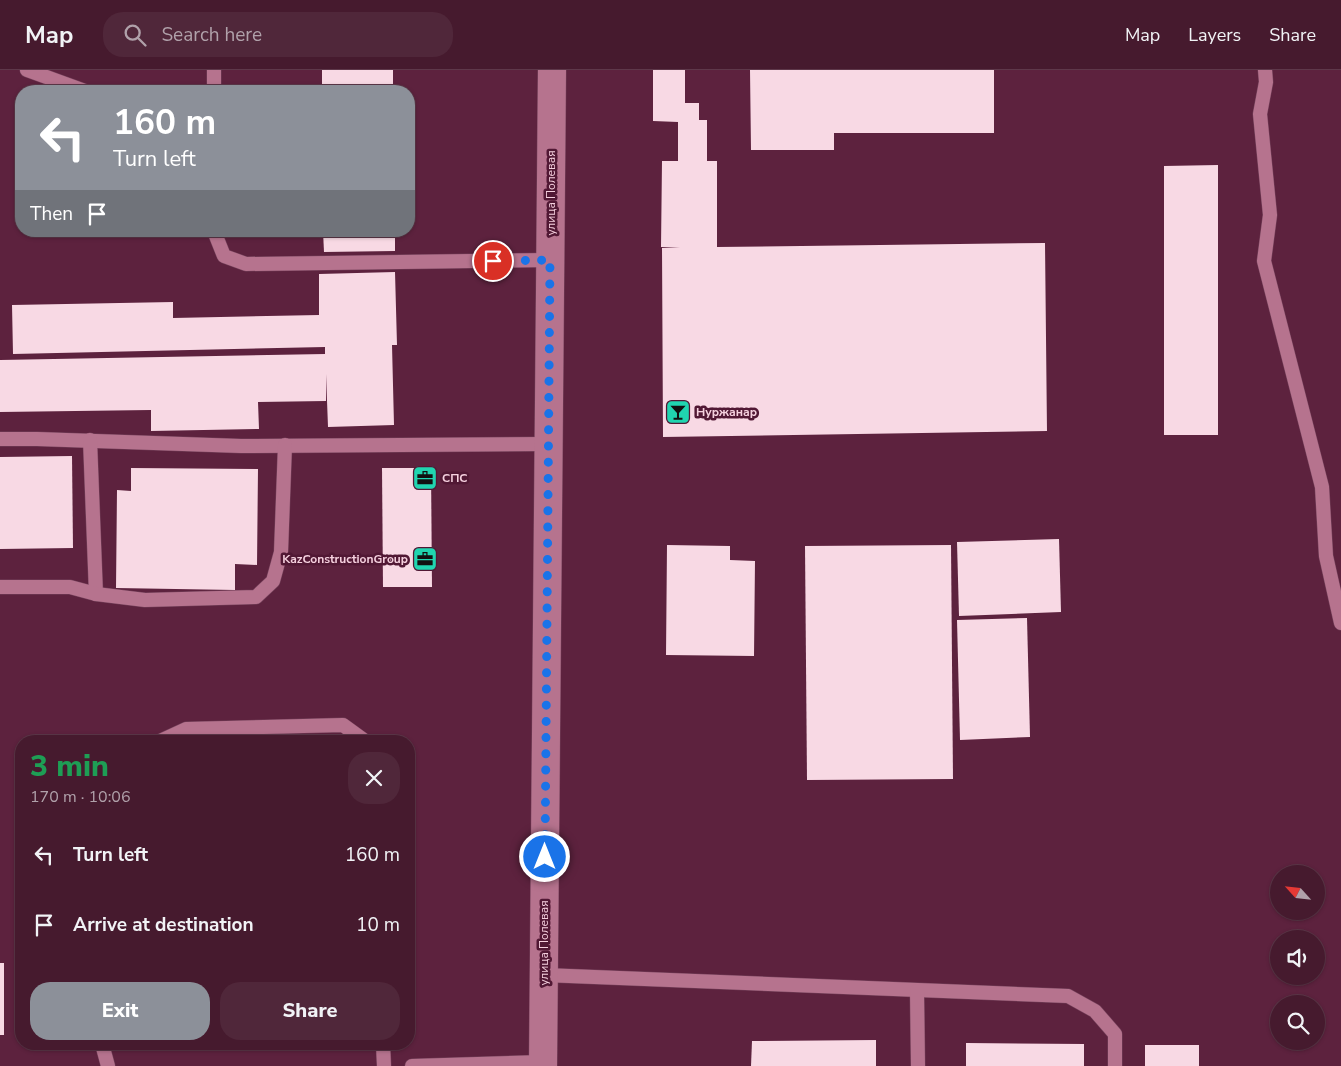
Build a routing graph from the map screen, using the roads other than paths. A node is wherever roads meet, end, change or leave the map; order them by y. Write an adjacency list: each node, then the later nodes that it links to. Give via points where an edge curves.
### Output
1 (27, 70): 5 (lane)
2 (214, 70): 6 (lane)
3 (552, 70): 8 (street, улица Полевая)
4 (1265, 70): 15 (lane, via 1260,114 1270,215 1264,261 1322,487 1326,556)
5 (68, 85)
6 (214, 85)
7 (216, 237): 8 (lane, via 224,256 246,264)
8 (550, 260): 11 (street, улица Полевая)
9 (0, 439): 10 (lane)
10 (90, 440): 12 (lane); 14 (lane)
11 (548, 444): 12 (lane); 18 (street, улица Полевая)
12 (285, 445): 14 (lane, via 282,552 273,581 256,597 145,600)
13 (0, 587): 14 (lane, via 70,587)
14 (96, 594)
15 (1341, 623)
16 (173, 735): 17 (lane, via 186,729 343,725)
17 (357, 735)
18 (544, 975): 19 (lane); 22 (street, улица Полевая)
19 (917, 991): 26 (lane); 27 (lane, via 1068,996 1095,1011 1115,1034)
20 (104, 1050): 23 (lane)
21 (383, 1050): 24 (lane)
22 (543, 1064): 25 (lane)
23 (108, 1066)
24 (384, 1066)
25 (412, 1066)
26 (918, 1066)
27 (1115, 1066)

